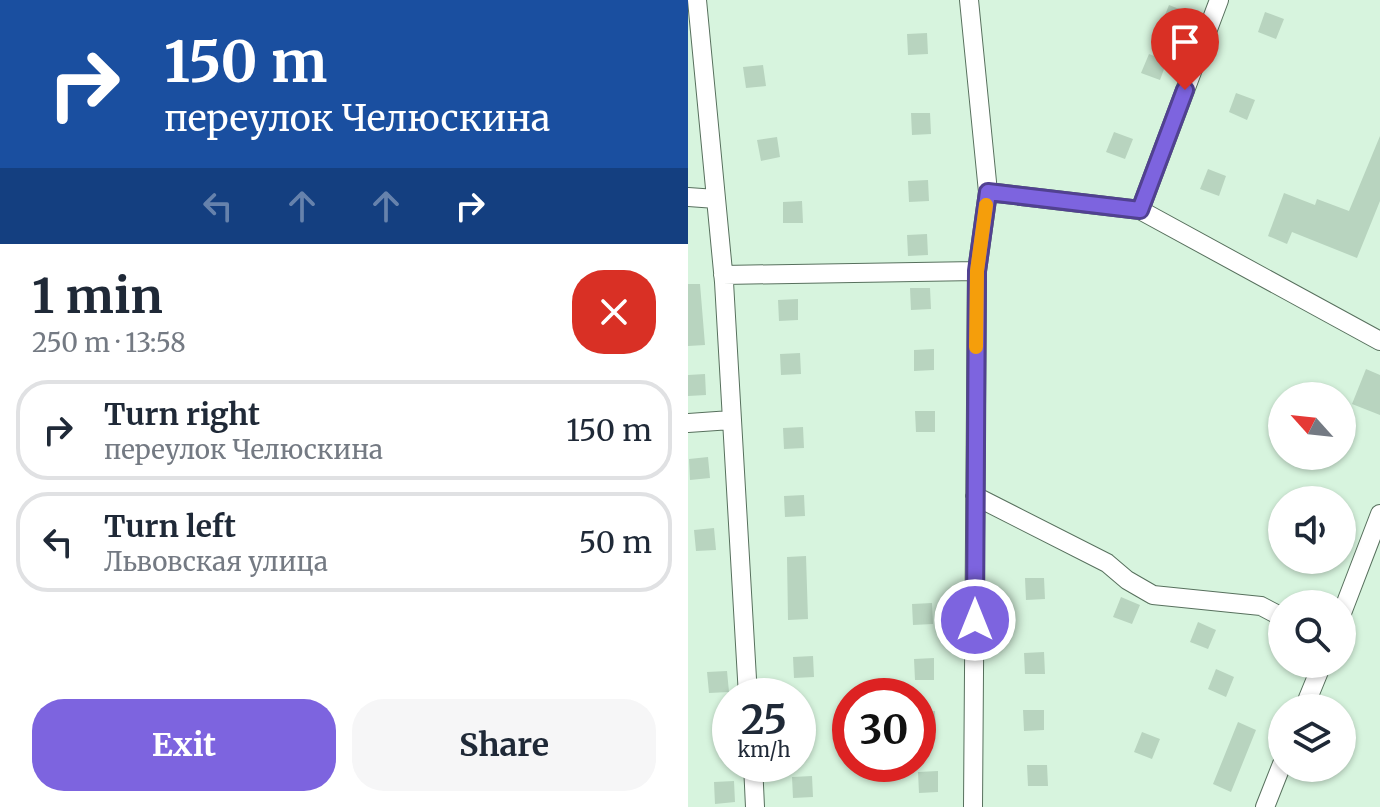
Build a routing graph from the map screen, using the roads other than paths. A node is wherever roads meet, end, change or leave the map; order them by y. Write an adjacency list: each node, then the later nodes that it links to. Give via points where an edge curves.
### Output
1 (697, 0): 6 (street)
2 (969, 0): 4 (street)
3 (1219, 0): 7 (street)
4 (988, 192): 7 (street); 8 (street)
5 (688, 197): 6 (street)
6 (716, 199): 9 (street)
7 (1140, 210): 10 (street)
8 (977, 271): 9 (street); 13 (street)
9 (723, 275): 11 (street)
10 (1380, 341)
11 (731, 420): 12 (street); 17 (street)
12 (688, 423)
13 (975, 496): 16 (street, via 1107,563 1153,595); 21 (street)
14 (1380, 514): 15 (street)
15 (1351, 590)
16 (1268, 610)
17 (747, 678)
18 (754, 782): 20 (street)
19 (1275, 782): 22 (street)
20 (755, 807)
21 (973, 807)
22 (1265, 807)

